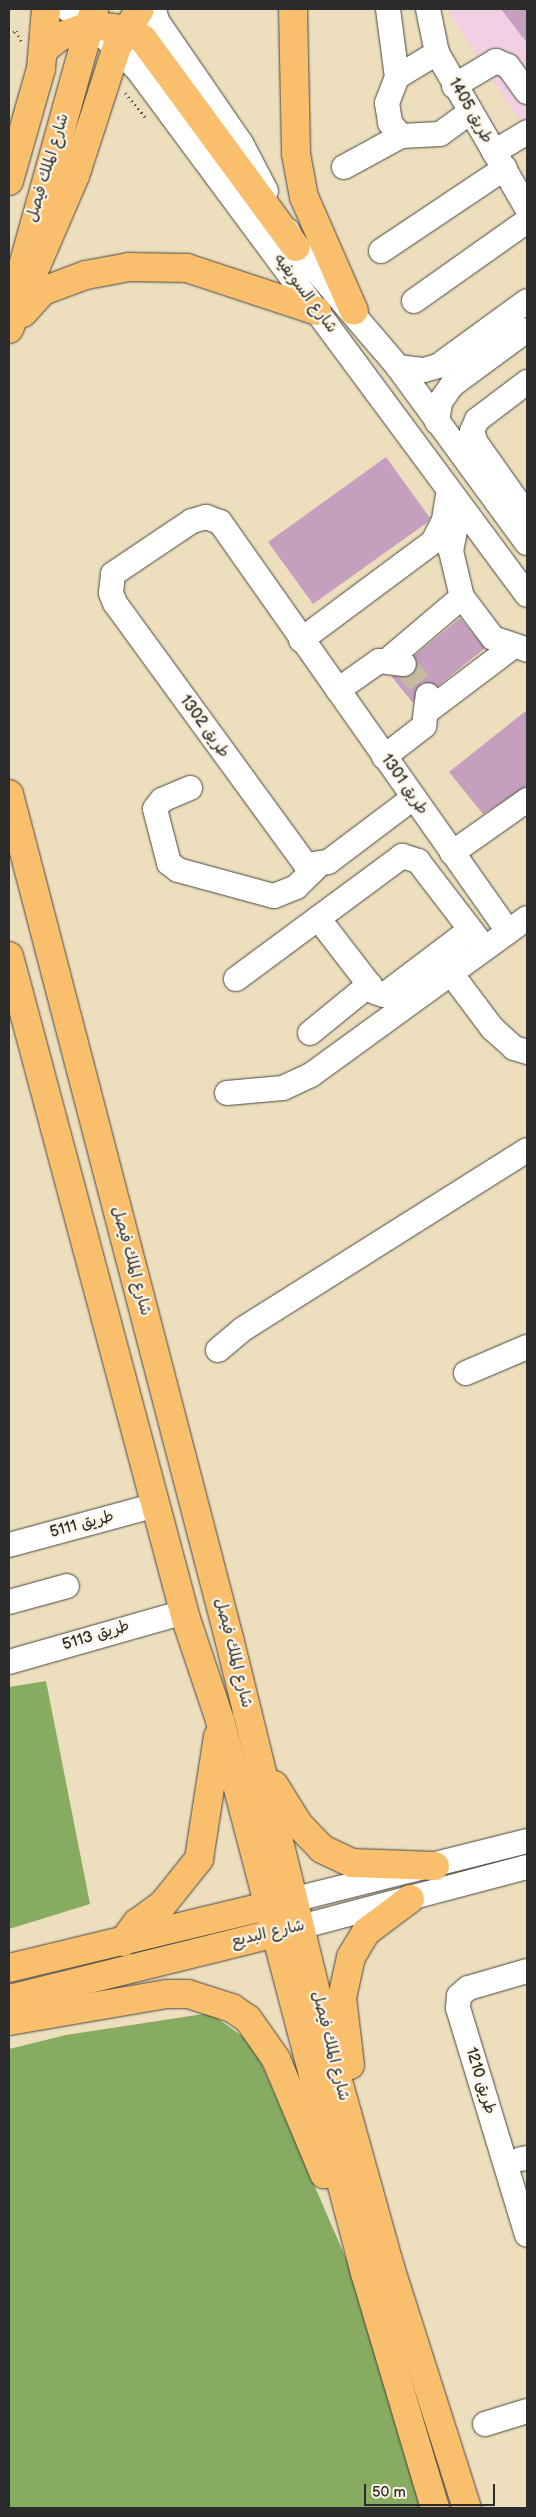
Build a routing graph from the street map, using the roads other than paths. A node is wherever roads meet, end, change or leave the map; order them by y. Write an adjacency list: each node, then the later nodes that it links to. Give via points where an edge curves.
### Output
1 (46, 9): 8 (main road, شارع الملك فيصل)
2 (67, 9): 7 (street, شارع السويفيه)
3 (154, 9): 21 (street, شارع السويفيه, via 157,21 241,143)
4 (293, 9): 26 (main road, via 296,154 304,197)
5 (388, 9): 10 (street)
6 (428, 9): 9 (street, طريق 1405)
7 (111, 22): 8 (main road, via 59,36); 21 (main road, via 157,52); 25 (street, شارع السويفيه); 27 (main road, شارع الملك فيصل, via 30,227)
8 (46, 48): 18 (main road, شارع الملك فيصل)
9 (437, 52): 10 (street); 11 (street, طريق 1405)
10 (397, 77): 15 (street, via 387,103 390,123)
11 (454, 86): 12 (street, via 496,61 508,66); 13 (street, طريق 1405)
12 (527, 92)
13 (469, 113): 15 (street, via 440,134); 16 (street, طريق 1405)
14 (527, 132): 16 (street)
15 (401, 136): 17 (street)
16 (499, 160): 19 (street, طريق 1405); 22 (street)
17 (344, 167)
18 (9, 181)
19 (527, 208)
20 (527, 221): 23 (street)
21 (296, 247): 26 (street, شارع السويفيه)
22 (382, 251)
23 (414, 301)
24 (527, 301): 29 (street, via 438,366 424,370)
25 (317, 311): 27 (main road, via 187,268 129,267 86,275 43,291); 32 (street, شارع السويفيه)
26 (354, 311): 29 (street, شارع السويفيه)
27 (9, 329)
28 (527, 330): 31 (street, via 452,385 440,402)
29 (398, 367): 31 (street, شارع السويفيه)
30 (527, 382): 33 (street, via 477,420 472,431 476,443)
31 (437, 422): 35 (street, شارع السويفيه)
32 (454, 498): 36 (street, شارع السويفيه); 37 (street, via 451,551); 38 (street, via 433,542)
33 (525, 506)
34 (214, 519): 38 (street, طريق 1301, via 227,529); 47 (street, طريق 1302, via 192,521 120,565 113,574 111,593 302,862)
35 (527, 543)
36 (527, 595)
37 (462, 597): 39 (street, via 493,638); 40 (street, via 396,662 371,665)
38 (301, 640): 40 (street, طريق 1301)
39 (519, 649): 41 (street, via 428,702 424,726)
40 (338, 690): 41 (street, طريق 1301)
41 (384, 757): 44 (street, طريق 1301)
42 (190, 788): 47 (street, via 162,800 155,809 169,863 178,870 274,896 296,887)
43 (9, 794): 71 (main road, شارع الملك فيصل)
44 (413, 798): 46 (street, طريق 1301); 47 (street)
45 (527, 800): 46 (street)
46 (452, 853): 50 (street, طريق 1301)
47 (317, 867)
48 (318, 918): 51 (street, via 396,859 407,856 418,861); 55 (street); 56 (street)
49 (527, 918): 50 (street)
50 (508, 930): 51 (street)
51 (477, 939): 53 (street); 56 (street, via 388,993 379,994)
52 (9, 956): 54 (main road, شارع الملك فيصل)
53 (450, 972): 58 (street, via 492,1028 514,1048); 59 (street, via 332,1059 282,1088)
54 (12, 977): 64 (main road, شارع الملك فيصل)
55 (236, 979)
56 (370, 984): 57 (street)
57 (310, 1033)
58 (527, 1052)
59 (227, 1094)
60 (527, 1150): 62 (street, via 243,1329)
61 (527, 1347): 63 (street)
62 (218, 1350)
63 (466, 1373)
64 (156, 1505): 65 (street, طريق 5111); 68 (main road, شارع الملك فيصل)
65 (9, 1545)
66 (67, 1586): 67 (street)
67 (9, 1602)
68 (184, 1612): 69 (street, طريق 5113); 70 (main road, شارع الملك فيصل)
69 (9, 1662)
70 (220, 1720): 77 (main road, شارع الملك فيصل); 80 (main road, via 199,1859 163,1904 137,1923)
71 (259, 1758): 73 (main road, via 299,1825 322,1849 352,1863); 75 (main road, شارع الملك فيصل)
72 (527, 1841): 73 (street, شارع البديع)
73 (435, 1866): 75 (street, شارع البديع)
74 (527, 1867): 76 (street, شارع البديع)
75 (296, 1899): 77 (main road, شارع البديع); 78 (main road, شارع الملك فيصل)
76 (410, 1899): 78 (street, شارع البديع); 86 (main road, via 359,1943 342,1998)
77 (267, 1905): 79 (main road, شارع الملك فيصل); 80 (main road, شارع البديع)
78 (300, 1927): 79 (main road, شارع البديع); 86 (main road, شارع الملك فيصل)
79 (273, 1933): 83 (main road, شارع البديع); 86 (main road, شارع الملك فيصل)
80 (123, 1942): 81 (main road, شارع البديع)
81 (9, 1968)
82 (527, 1971): 85 (street, طريق 1210, via 468,1988 459,1996 458,2008)
83 (9, 1999)
84 (9, 2021): 86 (main road, via 147,1996 188,1994 217,2002 248,2019 276,2059)
85 (527, 2236)
86 (378, 2270): 89 (main road, شارع الملك فيصل); 90 (main road, شارع الملك فيصل)
87 (526, 2414): 88 (street)
88 (485, 2424)
89 (435, 2508)
90 (467, 2508)

